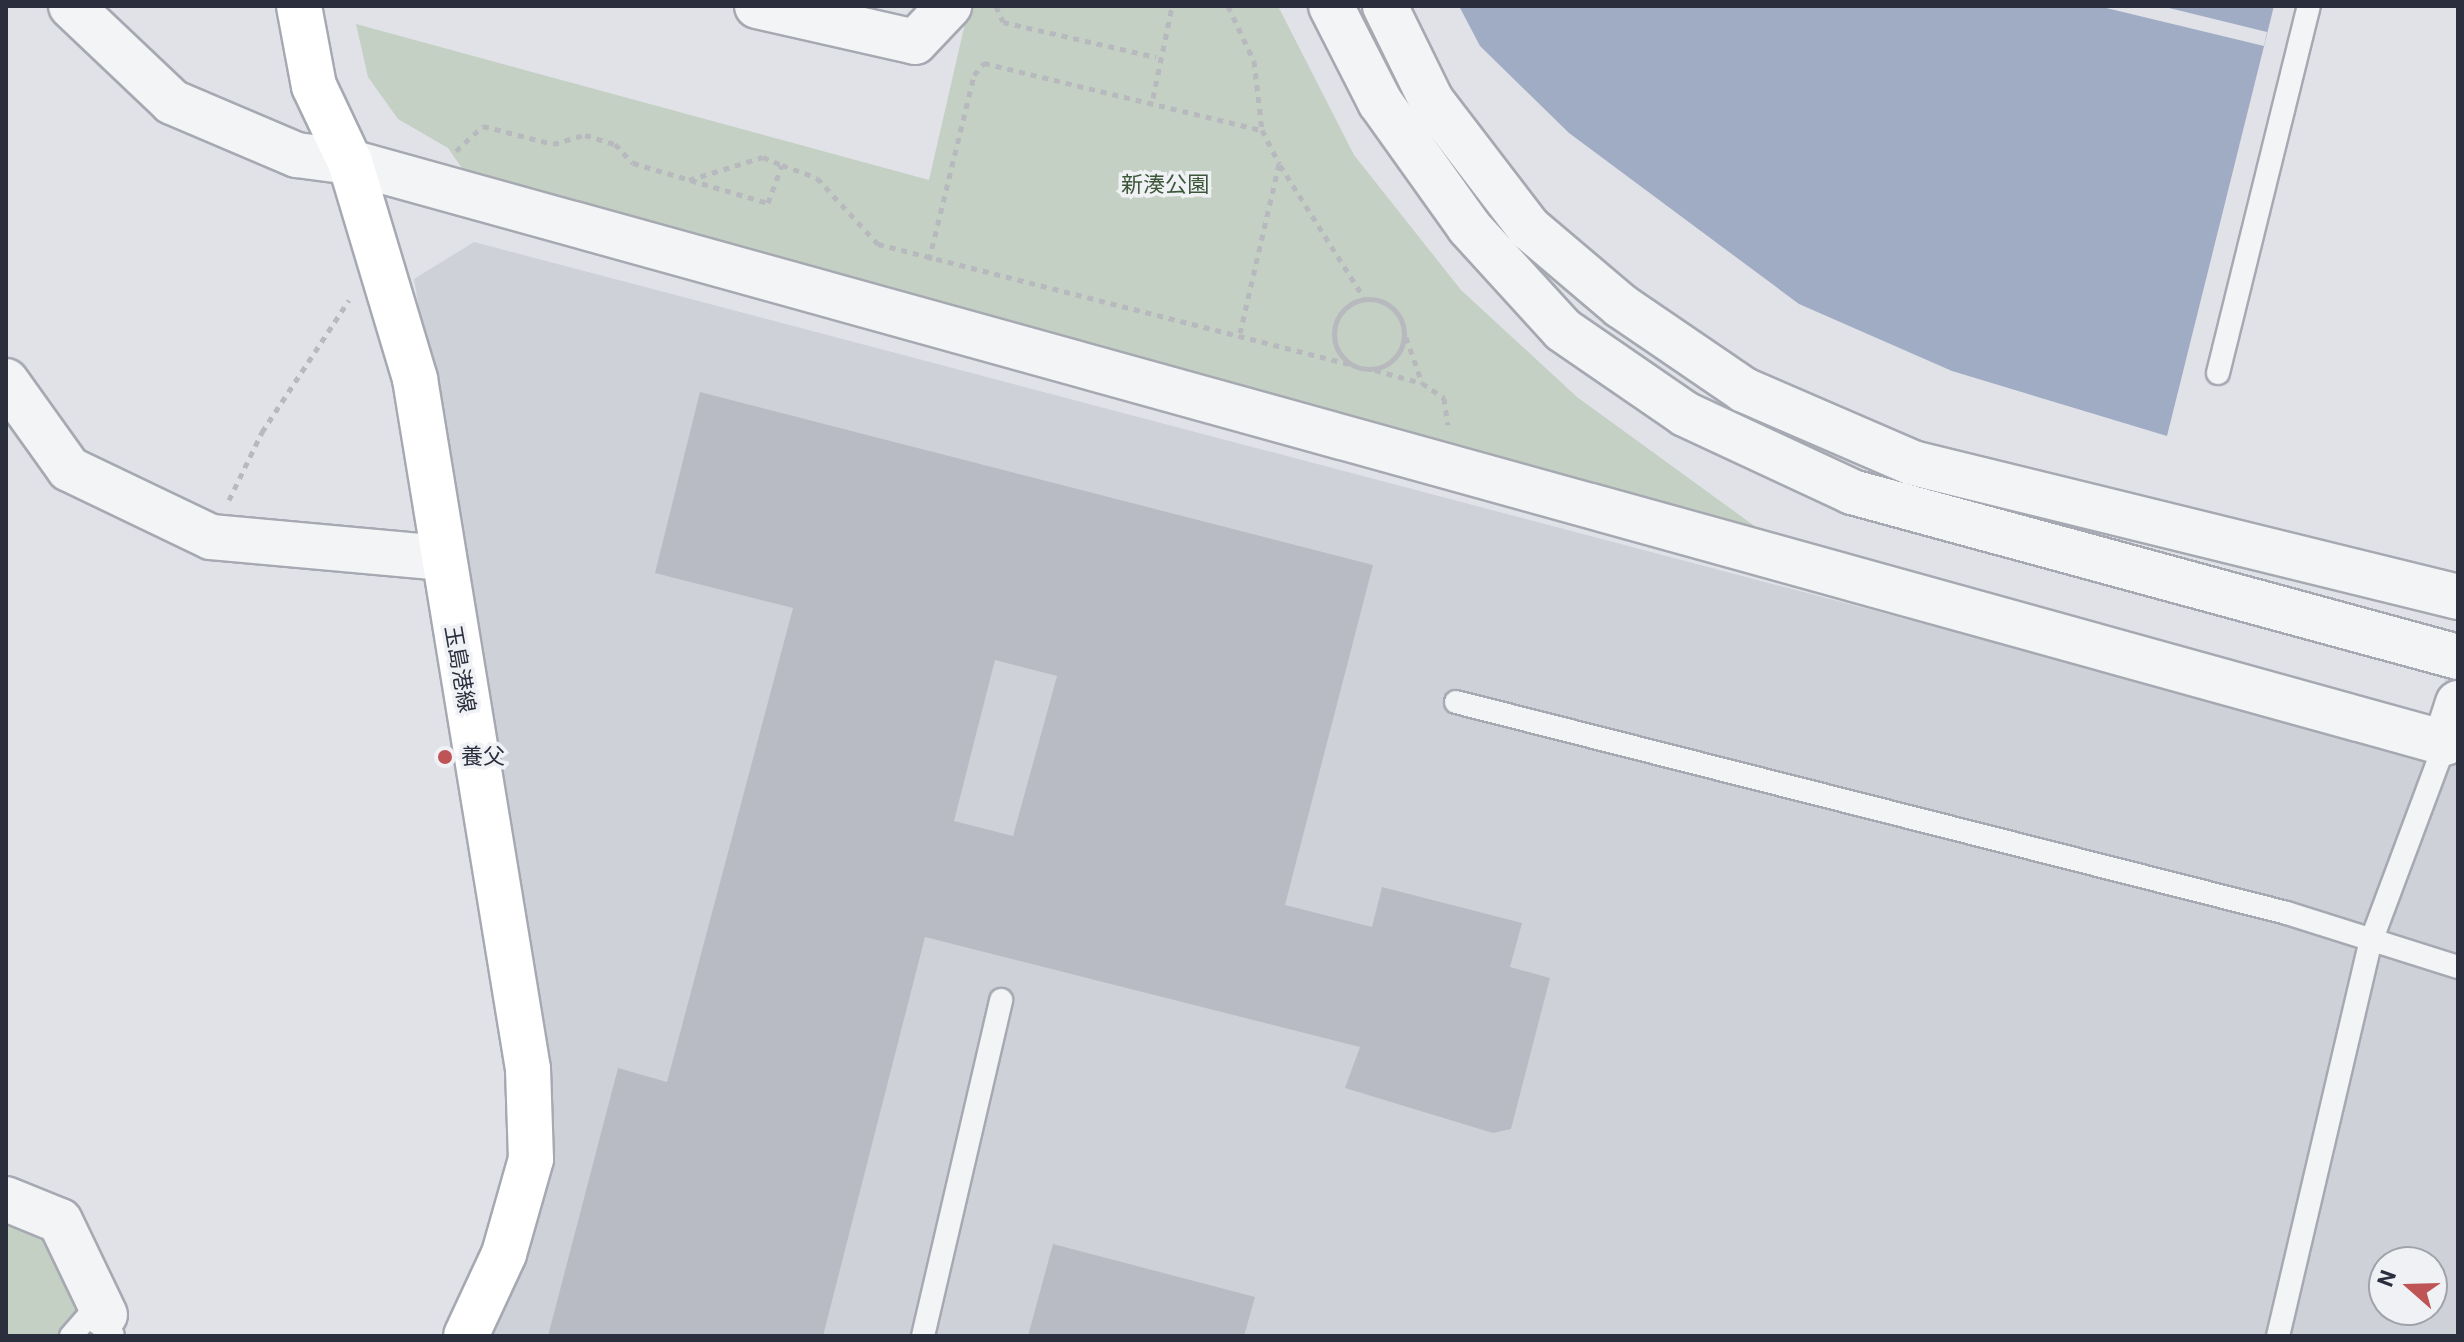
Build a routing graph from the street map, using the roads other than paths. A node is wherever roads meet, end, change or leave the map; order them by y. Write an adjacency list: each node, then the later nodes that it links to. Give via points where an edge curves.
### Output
1 (71, 6): 8 (street, via 172,102 297,155)
2 (299, 6): 8 (main road, 玉島港線, via 314,86)
3 (757, 6): 4 (street, via 915,42)
4 (949, 6)
5 (1331, 6): 13 (street, via 1380,102 1469,227 1563,330 1685,414 1852,492)
6 (1385, 6): 12 (street, via 1431,100 1529,228 1621,306 1744,390 1913,463)
7 (2309, 6): 9 (lane)
8 (350, 162): 11 (main road, 玉島港線, via 415,379); 15 (street)
9 (2218, 373)
10 (6, 381): 11 (street, via 69,469 211,537)
11 (441, 558): 21 (main road, 玉島港線, via 528,1069 531,1159 504,1254)
12 (2458, 597)
13 (2458, 657)
14 (1456, 702): 16 (lane, via 2287,913)
15 (2452, 723): 16 (lane)
16 (2370, 944): 17 (lane); 23 (lane)
17 (2458, 967)
18 (1001, 1000): 22 (lane)
19 (6, 1199): 20 (street, via 60,1221)
20 (96, 1329)
21 (466, 1336)
22 (923, 1336)
23 (2278, 1336)

